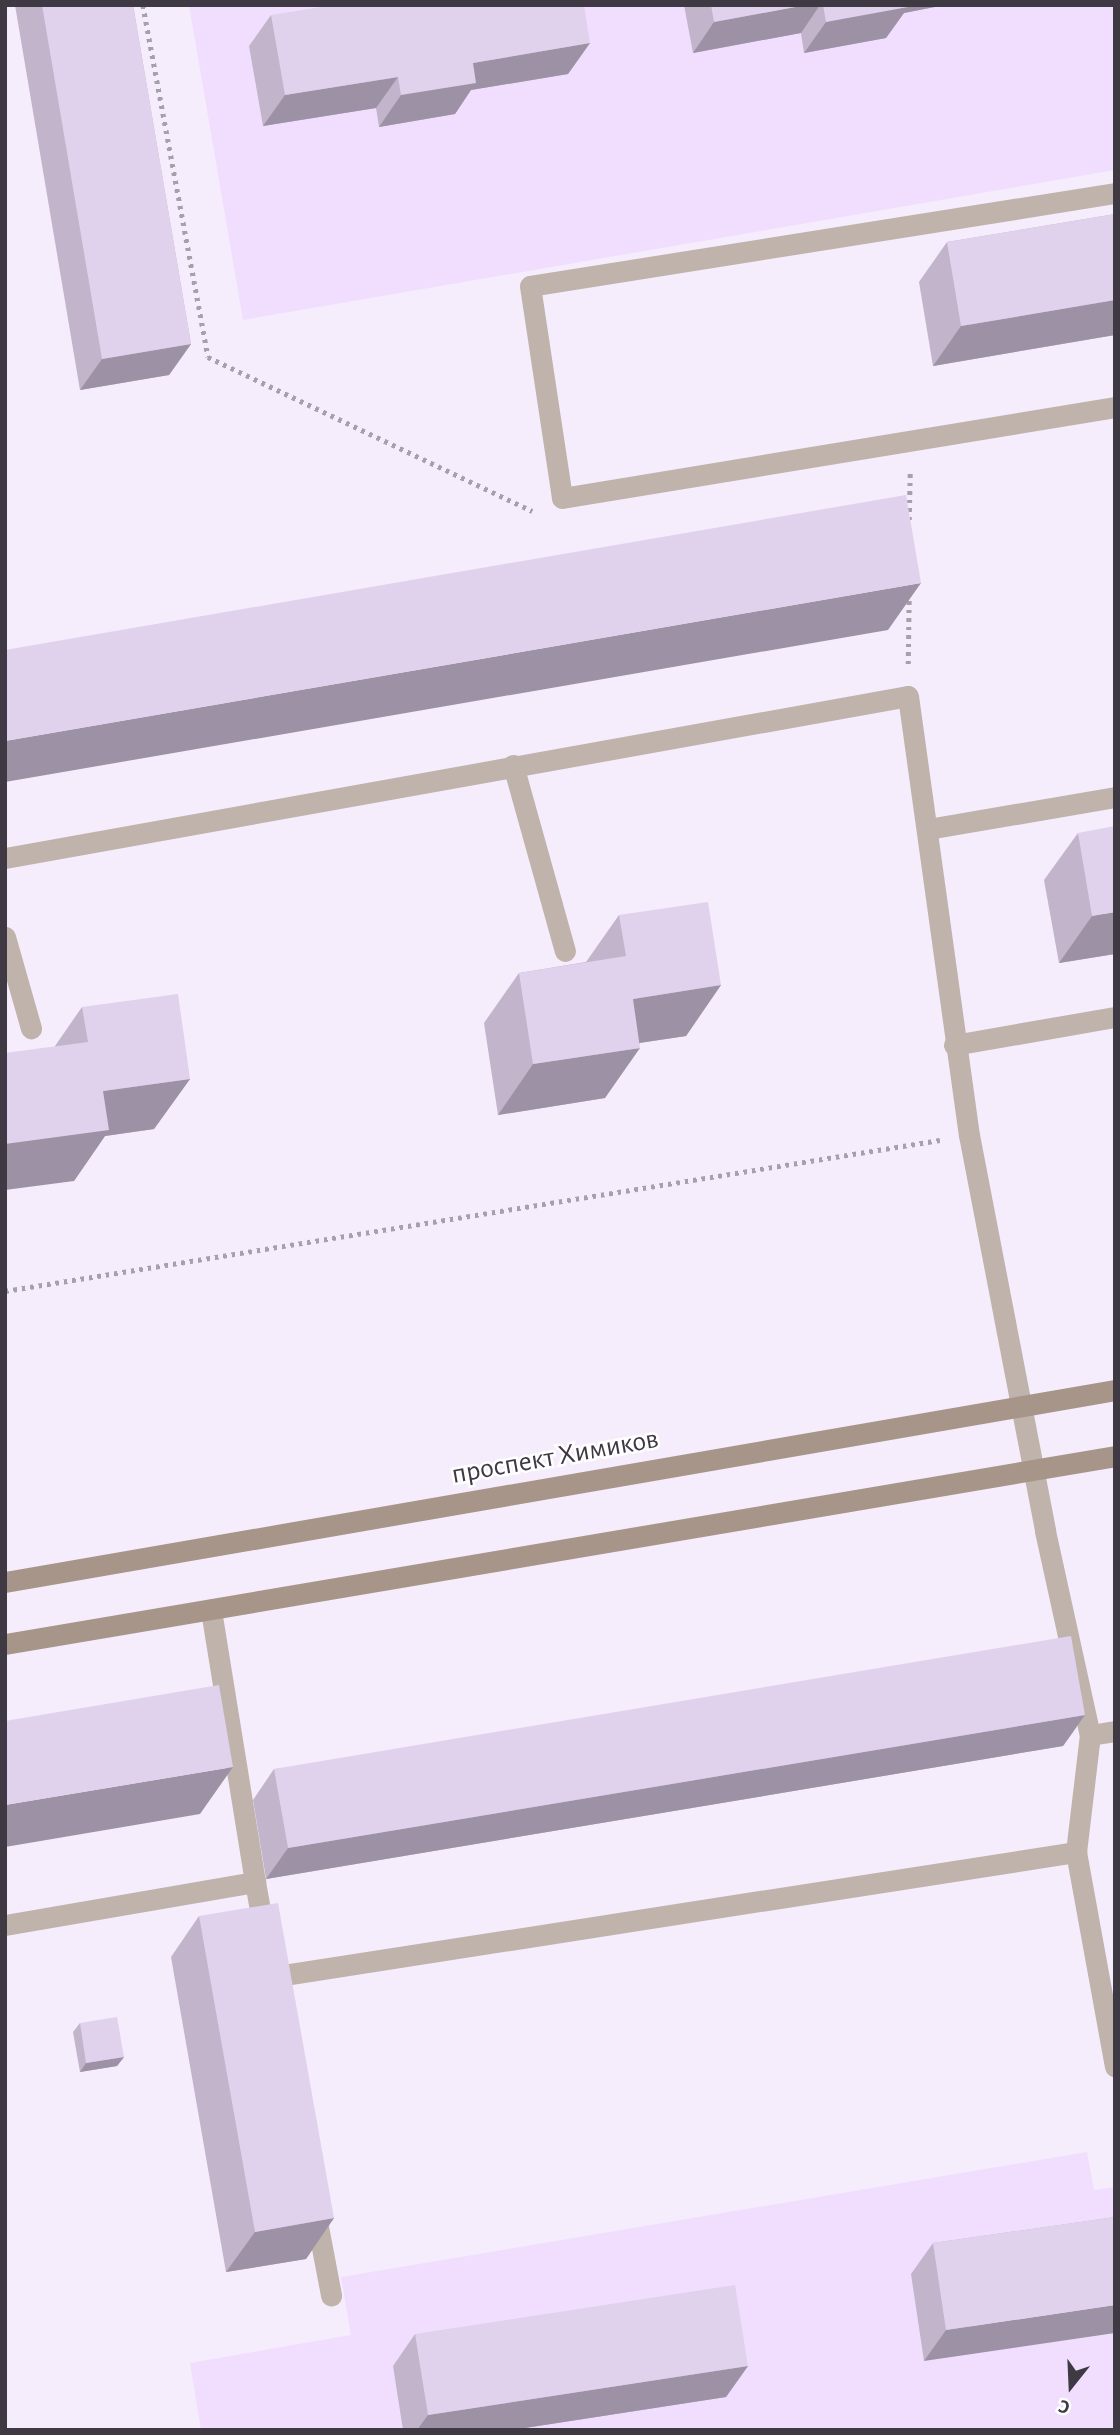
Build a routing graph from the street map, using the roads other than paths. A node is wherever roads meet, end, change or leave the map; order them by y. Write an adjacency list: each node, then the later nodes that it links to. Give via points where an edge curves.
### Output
1 (1115, 192): 2 (lane, via 530,286 562,498)
2 (1115, 408)
3 (513, 765): 5 (lane, via 908,696); 6 (lane); 8 (lane)
4 (1115, 797): 5 (lane)
5 (928, 829): 11 (lane)
6 (5, 858)
7 (5, 937): 10 (lane)
8 (565, 951)
9 (1115, 1017): 11 (lane)
10 (31, 1028)
11 (954, 1045): 13 (lane)
12 (1115, 1390): 13 (main road, проспект Химиков)
13 (1021, 1405): 15 (lane); 16 (main road, проспект Химиков)
14 (1115, 1456): 15 (main road)
15 (1033, 1469): 17 (main road); 20 (lane)
16 (5, 1582)
17 (211, 1610): 18 (main road); 22 (lane)
18 (5, 1644)
19 (1115, 1731): 20 (lane)
20 (1090, 1735): 21 (lane)
21 (1076, 1852): 24 (lane); 26 (lane)
22 (255, 1882): 23 (lane); 24 (lane)
23 (5, 1925)
24 (271, 1977): 25 (lane)
25 (276, 2003)
26 (1115, 2066)
27 (311, 2189): 28 (lane)
28 (331, 2295)

